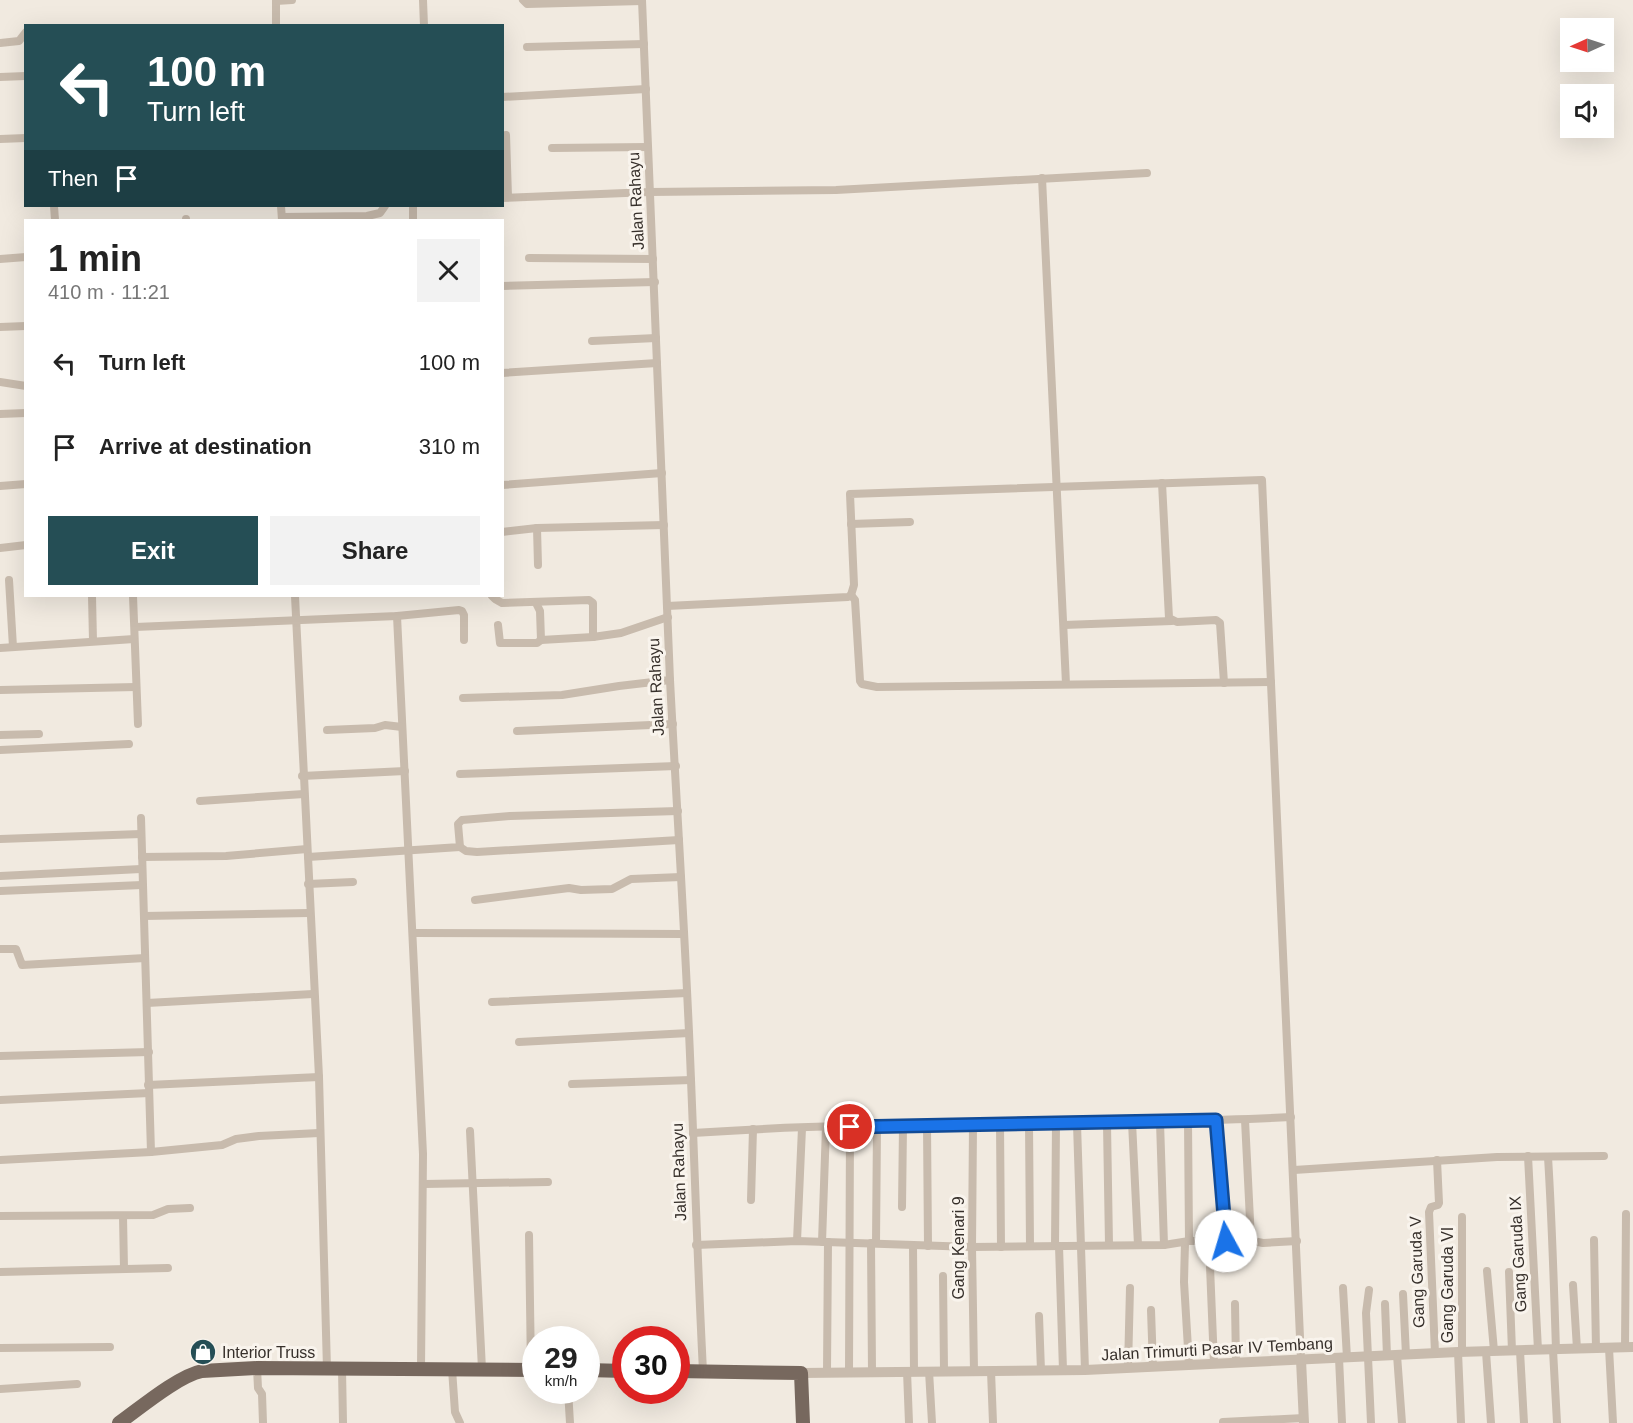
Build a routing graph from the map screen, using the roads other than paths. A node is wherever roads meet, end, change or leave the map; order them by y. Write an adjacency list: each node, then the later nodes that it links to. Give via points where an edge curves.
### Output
1 (292, 0): 5 (street)
2 (423, 0): 7 (street)
3 (523, 0): 4 (street, via 527,4)
4 (642, 0): 10 (street, Jalan Rahayu)
5 (276, 1): 6 (street)
6 (276, 24)
7 (424, 24)
8 (24, 34): 9 (street, via 18,41)
9 (0, 43)
10 (644, 44): 11 (street); 14 (street, Jalan Rahayu)
11 (527, 47)
12 (24, 76): 13 (street)
13 (0, 77)
14 (646, 89): 15 (street); 19 (street, Jalan Rahayu)
15 (504, 97)
16 (506, 135): 24 (street)
17 (24, 138): 18 (street)
18 (0, 139)
19 (648, 147): 20 (street); 23 (street, Jalan Rahayu)
20 (552, 148)
21 (1147, 173): 22 (street)
22 (1042, 178): 23 (street, via 836,190); 48 (street)
23 (650, 192): 24 (street); 30 (street, Jalan Rahayu)
24 (505, 198)
25 (384, 207): 26 (street, via 380,213 367,216)
26 (282, 219)
27 (24, 257): 29 (street)
28 (529, 258): 30 (street)
29 (0, 259)
30 (653, 260): 31 (street, Jalan Rahayu)
31 (655, 282): 32 (street); 35 (street, Jalan Rahayu)
32 (504, 286)
33 (24, 326): 34 (street)
34 (0, 327)
35 (656, 338): 36 (street); 37 (street, Jalan Rahayu)
36 (592, 341)
37 (657, 363): 38 (street); 43 (street, Jalan Rahayu)
38 (504, 373)
39 (0, 382): 40 (street)
40 (24, 386)
41 (24, 413): 42 (street)
42 (0, 414)
43 (662, 473): 46 (street); 51 (street, Jalan Rahayu)
44 (1162, 483): 48 (street); 68 (street, via 1168,611); 81 (street, via 1262,480)
45 (24, 484): 47 (street)
46 (504, 485)
47 (0, 486)
48 (1057, 488): 50 (street, via 849,494); 70 (street)
49 (910, 522): 50 (street)
50 (851, 524): 58 (street)
51 (664, 525): 52 (street); 64 (street, Jalan Rahayu)
52 (537, 528): 53 (street); 56 (street)
53 (504, 532)
54 (24, 545): 55 (street)
55 (0, 548)
56 (538, 565)
57 (9, 580): 77 (street)
58 (851, 595): 64 (street); 82 (street, via 855,600 862,684)
59 (92, 597): 76 (street)
60 (133, 597): 71 (street)
61 (294, 597): 67 (street)
62 (493, 597): 63 (street, via 502,603)
63 (540, 606): 72 (street, via 592,601); 75 (street)
64 (667, 606): 66 (street, Jalan Rahayu)
65 (397, 616): 67 (street); 74 (street, via 462,611); 88 (street)
66 (668, 617): 72 (street, via 621,633); 79 (street, Jalan Rahayu)
67 (296, 621): 71 (street); 98 (street)
68 (1172, 621): 70 (street); 80 (street, via 1220,623)
69 (498, 625): 75 (street, via 500,643)
70 (1064, 625): 82 (street)
71 (135, 627): 73 (street)
72 (593, 637): 75 (street)
73 (135, 639): 76 (street); 83 (street)
74 (464, 640)
75 (541, 640)
76 (93, 641): 77 (street)
77 (13, 647): 78 (street)
78 (0, 648)
79 (670, 680): 85 (street, via 562,695); 87 (street, Jalan Rahayu)
80 (1224, 682): 81 (street); 82 (street)
81 (1271, 682): 137 (street)
82 (1066, 684)
83 (136, 687): 84 (street); 86 (street)
84 (0, 690)
85 (463, 698)
86 (138, 724)
87 (673, 724): 90 (street); 95 (street, Jalan Rahayu)
88 (402, 727): 89 (street); 96 (street)
89 (327, 730)
90 (517, 731)
91 (39, 734): 92 (street)
92 (0, 735)
93 (129, 744): 94 (street)
94 (0, 750)
95 (676, 766): 97 (street); 101 (street, Jalan Rahayu)
96 (405, 771): 98 (street); 107 (street)
97 (460, 774)
98 (302, 776): 99 (street)
99 (304, 794): 100 (street); 108 (street)
100 (200, 801)
101 (678, 811): 105 (street, Jalan Rahayu); 106 (street, via 462,820 458,824)
102 (141, 819): 103 (street)
103 (141, 834): 104 (street); 109 (street)
104 (0, 839)
105 (679, 840): 106 (street, via 477,852); 112 (street, Jalan Rahayu)
106 (460, 847): 107 (street)
107 (410, 849): 108 (street); 120 (street)
108 (308, 853): 109 (street); 114 (street)
109 (142, 857): 110 (street)
110 (141, 869): 111 (street); 115 (street)
111 (0, 876)
112 (681, 877): 117 (street, via 631,879 612,889 569,888); 121 (street, Jalan Rahayu)
113 (353, 882): 114 (street)
114 (308, 884): 118 (street)
115 (142, 885): 116 (street); 119 (street)
116 (0, 891)
117 (475, 900)
118 (309, 913): 119 (street); 125 (street)
119 (144, 916): 123 (street)
120 (413, 933): 121 (street); 167 (street)
121 (684, 934): 124 (street, Jalan Rahayu)
122 (0, 949): 123 (street, via 16,950 20,963 25,965)
123 (145, 958): 127 (street)
124 (687, 993): 126 (street); 128 (street, Jalan Rahayu)
125 (313, 994): 127 (street); 132 (street)
126 (492, 1002)
127 (147, 1003): 130 (street)
128 (688, 1033): 129 (street); 133 (street, Jalan Rahayu)
129 (519, 1042)
130 (149, 1052): 131 (street); 135 (street)
131 (0, 1056)
132 (319, 1077): 135 (street); 157 (street)
133 (691, 1080): 134 (street); 158 (street, Jalan Rahayu)
134 (572, 1084)
135 (148, 1089): 136 (street); 159 (street)
136 (0, 1100)
137 (1291, 1117): 139 (street); 165 (street)
138 (1216, 1120): 139 (street); 140 (street); 181 (street)
139 (1245, 1120): 177 (street)
140 (1188, 1121): 142 (street); 180 (street)
141 (1132, 1122): 142 (street); 147 (street); 189 (street)
142 (1160, 1122): 190 (street)
143 (1029, 1123): 144 (street); 145 (street); 193 (street)
144 (1056, 1123): 146 (street); 194 (street)
145 (1000, 1124): 149 (street); 197 (street)
146 (1077, 1124): 147 (street); 195 (street)
147 (1107, 1124): 188 (street)
148 (927, 1125): 149 (street); 151 (street); 192 (street)
149 (973, 1125): 196 (street, Gang Kenari 9)
150 (878, 1126): 151 (street); 153 (street); 186 (street)
151 (903, 1126): 170 (street)
152 (826, 1127): 153 (street); 154 (street); 183 (street)
153 (850, 1127): 184 (street)
154 (802, 1128): 155 (street); 179 (street)
155 (753, 1129): 158 (street); 169 (street)
156 (470, 1131): 168 (street)
157 (319, 1133): 159 (street, via 259,1136 222,1145); 237 (street)
158 (693, 1133): 187 (street, Jalan Rahayu)
159 (151, 1152): 163 (street)
160 (1528, 1156): 162 (street); 164 (street); 220 (street, Gang Garuda IX)
161 (1604, 1156): 162 (street)
162 (1548, 1157): 221 (street)
163 (0, 1160)
164 (1437, 1160): 165 (street); 225 (street, Gang Garuda V, via 1439,1203 1429,1212)
165 (1294, 1170): 182 (street)
166 (548, 1182): 168 (street)
167 (424, 1184): 168 (street); 235 (street)
168 (473, 1184): 240 (street)
169 (751, 1200)
170 (902, 1207)
171 (190, 1208): 174 (street)
172 (1626, 1214): 215 (street)
173 (0, 1216): 174 (street)
174 (123, 1216): 199 (street)
175 (1462, 1216): 223 (street, Gang Garuda VI)
176 (529, 1235): 213 (street)
177 (1251, 1240): 181 (street); 182 (street)
178 (1594, 1240): 219 (street)
179 (797, 1241): 183 (street); 187 (street)
180 (1187, 1241): 185 (street); 190 (street); 232 (street, via 1184,1282)
181 (1226, 1241): 185 (street)
182 (1297, 1241): 229 (street)
183 (825, 1242): 184 (street); 254 (street)
184 (850, 1242): 186 (street); 246 (street)
185 (1209, 1242): 231 (street)
186 (874, 1243): 191 (street); 247 (street)
187 (696, 1245): 245 (street, Jalan Rahayu)
188 (1109, 1245): 189 (street); 195 (street)
189 (1138, 1245): 190 (street)
190 (1164, 1245)
191 (913, 1246): 192 (street); 248 (street)
192 (928, 1246): 196 (street)
193 (1030, 1246): 194 (street); 197 (street)
194 (1057, 1246): 195 (street); 242 (street)
195 (1082, 1246): 243 (street)
196 (972, 1247): 197 (street); 251 (street, Gang Kenari 9)
197 (1001, 1248)
198 (168, 1268): 199 (street)
199 (124, 1269): 201 (street)
200 (1487, 1271): 224 (street)
201 (0, 1272)
202 (1509, 1272): 222 (street)
203 (943, 1276): 250 (street)
204 (1573, 1285): 218 (street)
205 (1130, 1288): 236 (street)
206 (1342, 1288): 228 (street)
207 (1369, 1290): 227 (street)
208 (1403, 1294): 226 (street)
209 (1234, 1304): 230 (street)
210 (1385, 1304): 226 (street)
211 (1151, 1310): 233 (street)
212 (1039, 1316): 253 (street)
213 (532, 1326)
214 (110, 1347): 216 (street)
215 (1629, 1347): 217 (street, Jalan Trimurti Pasar IV Tembang)
216 (0, 1348)
217 (1609, 1348): 219 (street, Jalan Trimurti Pasar IV Tembang); 277 (street)
218 (1577, 1349): 219 (street, Jalan Trimurti Pasar IV Tembang); 221 (street, Jalan Trimurti Pasar IV Tembang)
219 (1596, 1349)
220 (1538, 1350): 221 (street, Jalan Trimurti Pasar IV Tembang); 222 (street, Jalan Trimurti Pasar IV Tembang)
221 (1555, 1350): 276 (street)
222 (1516, 1351): 224 (street, Jalan Trimurti Pasar IV Tembang); 275 (street)
223 (1460, 1352): 224 (street, Jalan Trimurti Pasar IV Tembang); 225 (street, Jalan Trimurti Pasar IV Tembang); 273 (street, Gang Garuda VI)
224 (1490, 1352): 274 (street)
225 (1435, 1353): 226 (street, Jalan Trimurti Pasar IV Tembang)
226 (1397, 1356): 227 (street, Jalan Trimurti Pasar IV Tembang); 272 (street)
227 (1367, 1357): 228 (street, Jalan Trimurti Pasar IV Tembang); 271 (street)
228 (1343, 1358): 229 (street, Jalan Trimurti Pasar IV Tembang); 270 (street)
229 (1301, 1360): 230 (street, Jalan Trimurti Pasar IV Tembang); 259 (street)
230 (1236, 1363): 231 (street, Jalan Trimurti Pasar IV Tembang)
231 (1214, 1364): 232 (street, Jalan Trimurti Pasar IV Tembang)
232 (1190, 1365): 233 (street, Jalan Trimurti Pasar IV Tembang)
233 (1153, 1367): 236 (street, Jalan Trimurti Pasar IV Tembang)
234 (257, 1368): 237 (main road); 261 (main road, via 194,1373); 262 (street)
235 (421, 1368): 238 (main road); 239 (main road)
236 (1128, 1368): 243 (street, Jalan Trimurti Pasar IV Tembang)
237 (327, 1369): 238 (main road)
238 (342, 1369): 263 (street)
239 (452, 1369): 240 (main road); 264 (street, via 455,1412)
240 (482, 1369): 241 (main road)
241 (522, 1370)
242 (1063, 1370): 243 (street, Jalan Trimurti Pasar IV Tembang); 253 (street, Jalan Trimurti Pasar IV Tembang)
243 (1085, 1370)
244 (690, 1371): 245 (main road)
245 (703, 1371): 255 (main road)
246 (849, 1371): 247 (street, Jalan Trimurti Pasar IV Tembang); 254 (street, Jalan Trimurti Pasar IV Tembang)
247 (872, 1371): 248 (street, Jalan Trimurti Pasar IV Tembang)
248 (910, 1371): 249 (street, Jalan Trimurti Pasar IV Tembang); 267 (street)
249 (929, 1371): 250 (street, Jalan Trimurti Pasar IV Tembang); 268 (street)
250 (944, 1371): 251 (street, Jalan Trimurti Pasar IV Tembang)
251 (974, 1371): 252 (street, Jalan Trimurti Pasar IV Tembang)
252 (991, 1371): 253 (street, Jalan Trimurti Pasar IV Tembang); 269 (street)
253 (1041, 1371)
254 (827, 1372): 255 (street, Jalan Trimurti Pasar IV Tembang)
255 (801, 1373): 266 (main road)
256 (77, 1384): 257 (street)
257 (0, 1389)
258 (569, 1404): 265 (street)
259 (1304, 1420): 260 (street)
260 (1223, 1422)
261 (119, 1423)
262 (263, 1423)
263 (343, 1423)
264 (460, 1423)
265 (570, 1423)
266 (802, 1423)
267 (909, 1423)
268 (932, 1423)
269 (993, 1423)
270 (1342, 1423)
271 (1371, 1423)
272 (1402, 1423)
273 (1461, 1423)
274 (1491, 1423)
275 (1524, 1423)
276 (1557, 1423)
277 (1613, 1423)

